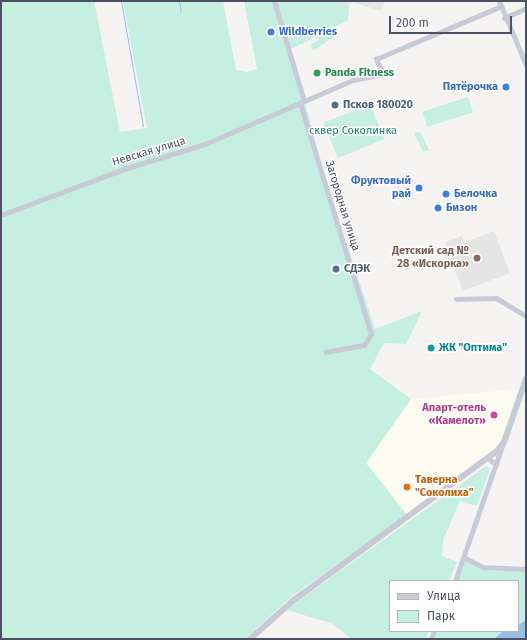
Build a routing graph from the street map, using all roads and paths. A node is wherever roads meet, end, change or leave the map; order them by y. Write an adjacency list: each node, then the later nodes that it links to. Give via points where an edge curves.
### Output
1 (274, 1): 6 (street, Загородная улица)
2 (499, 4): 4 (street); 6 (street, Невская улица, via 376,59 383,74 353,80)
3 (526, 8): 4 (street)
4 (504, 18): 5 (street)
5 (526, 65)
6 (302, 102): 7 (street, Невская улица, via 206,144 127,168); 10 (street, Загородная улица, via 371,334 364,345)
7 (1, 215)
8 (456, 299): 9 (street, via 496,298)
9 (526, 316)
10 (326, 352)
11 (526, 379): 12 (street)
12 (504, 442): 13 (street); 14 (street)
13 (488, 458): 14 (street); 18 (street, via 294,600)
14 (496, 465): 15 (street)
15 (465, 558): 16 (street, via 498,569); 17 (street)
16 (526, 569)
17 (455, 580)
18 (250, 639)

